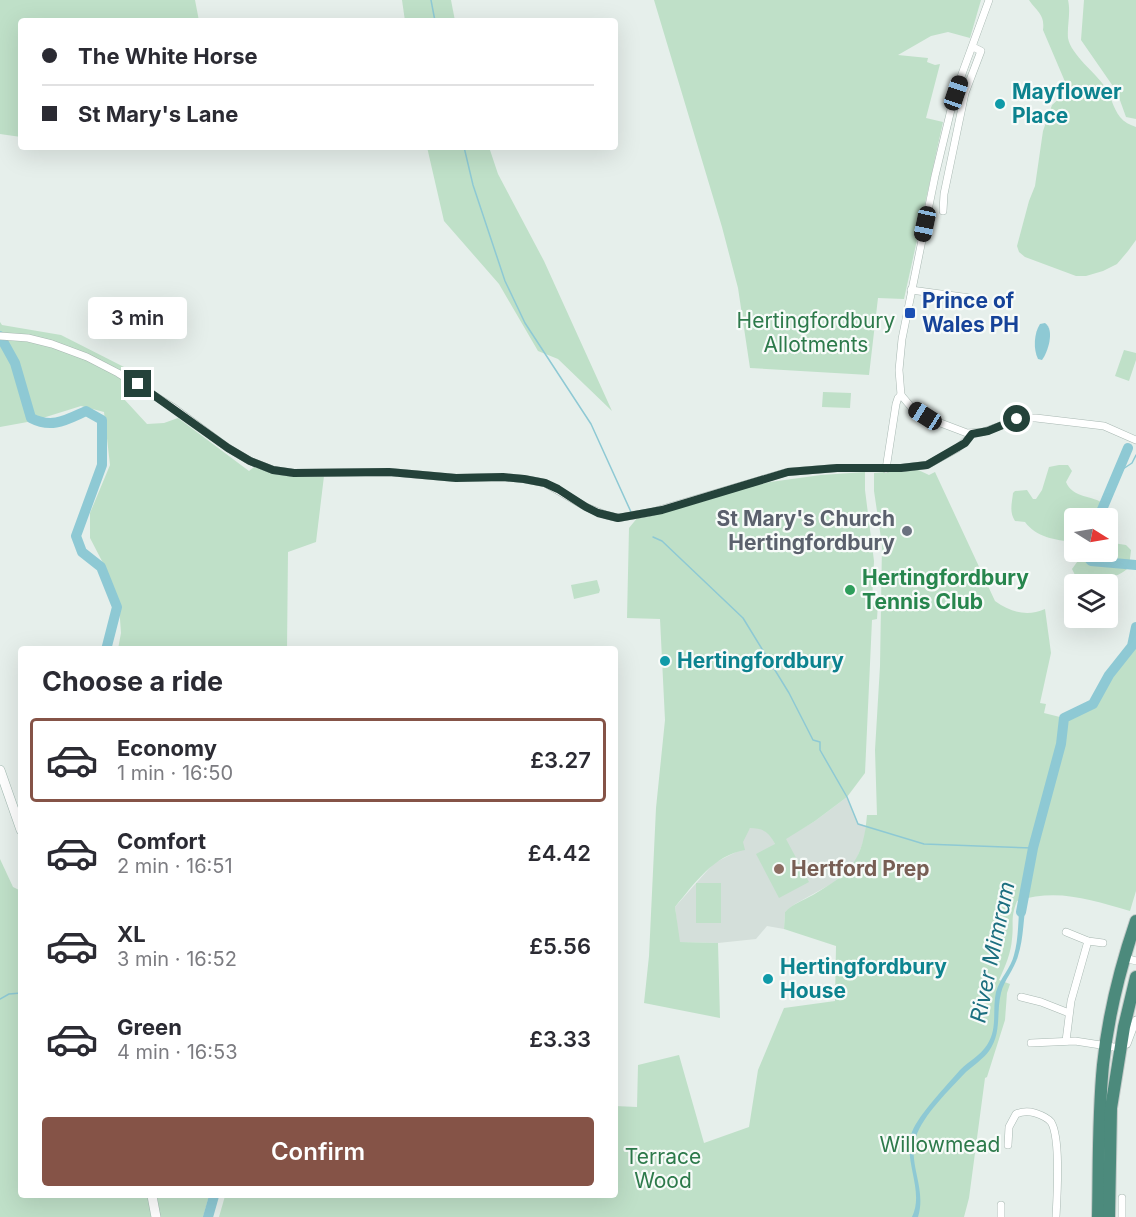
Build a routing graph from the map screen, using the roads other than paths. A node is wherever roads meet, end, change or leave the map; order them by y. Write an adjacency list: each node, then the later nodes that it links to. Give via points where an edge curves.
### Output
1 (989, 0): 2 (street)
2 (973, 47): 3 (street, via 981,51 965,93); 4 (street, via 949,118)
3 (943, 211)
4 (911, 290): 5 (street); 7 (street, via 900,357)
5 (970, 298)
6 (3, 336): 10 (street, via 52,344 107,368 147,390 228,448 259,466 285,472 524,479 545,483 592,510 618,518 662,510 788,472)
7 (901, 395): 8 (street, via 912,408 930,419); 10 (street, via 893,417)
8 (972, 434): 9 (street, via 1025,417 1095,424); 10 (street, via 965,443 927,465)
9 (1133, 438)
10 (886, 468)
11 (0, 770): 12 (main road)
12 (18, 821)
13 (1136, 921): 17 (highway)
14 (1066, 932): 15 (street)
15 (1088, 941): 16 (street); 20 (street)
16 (1103, 943)
17 (1131, 960): 24 (highway, via 1114,1002)
18 (1136, 977): 25 (highway)
19 (1021, 997): 20 (street)
20 (1069, 1012): 22 (street)
21 (1136, 1020): 25 (street)
22 (1066, 1041): 23 (street); 24 (street)
23 (1031, 1043)
24 (1106, 1045): 25 (street); 33 (highway, via 1100,1106)
25 (1124, 1046): 34 (highway, via 1111,1108)
26 (1008, 1145): 32 (street, via 1009,1126 1016,1114 1030,1112 1051,1122 1056,1148)
27 (152, 1198): 30 (main road)
28 (1122, 1198): 35 (street)
29 (1001, 1205): 31 (street)
30 (156, 1217)
31 (1001, 1217)
32 (1056, 1217)
33 (1098, 1217)
34 (1109, 1217)
35 (1122, 1217)

